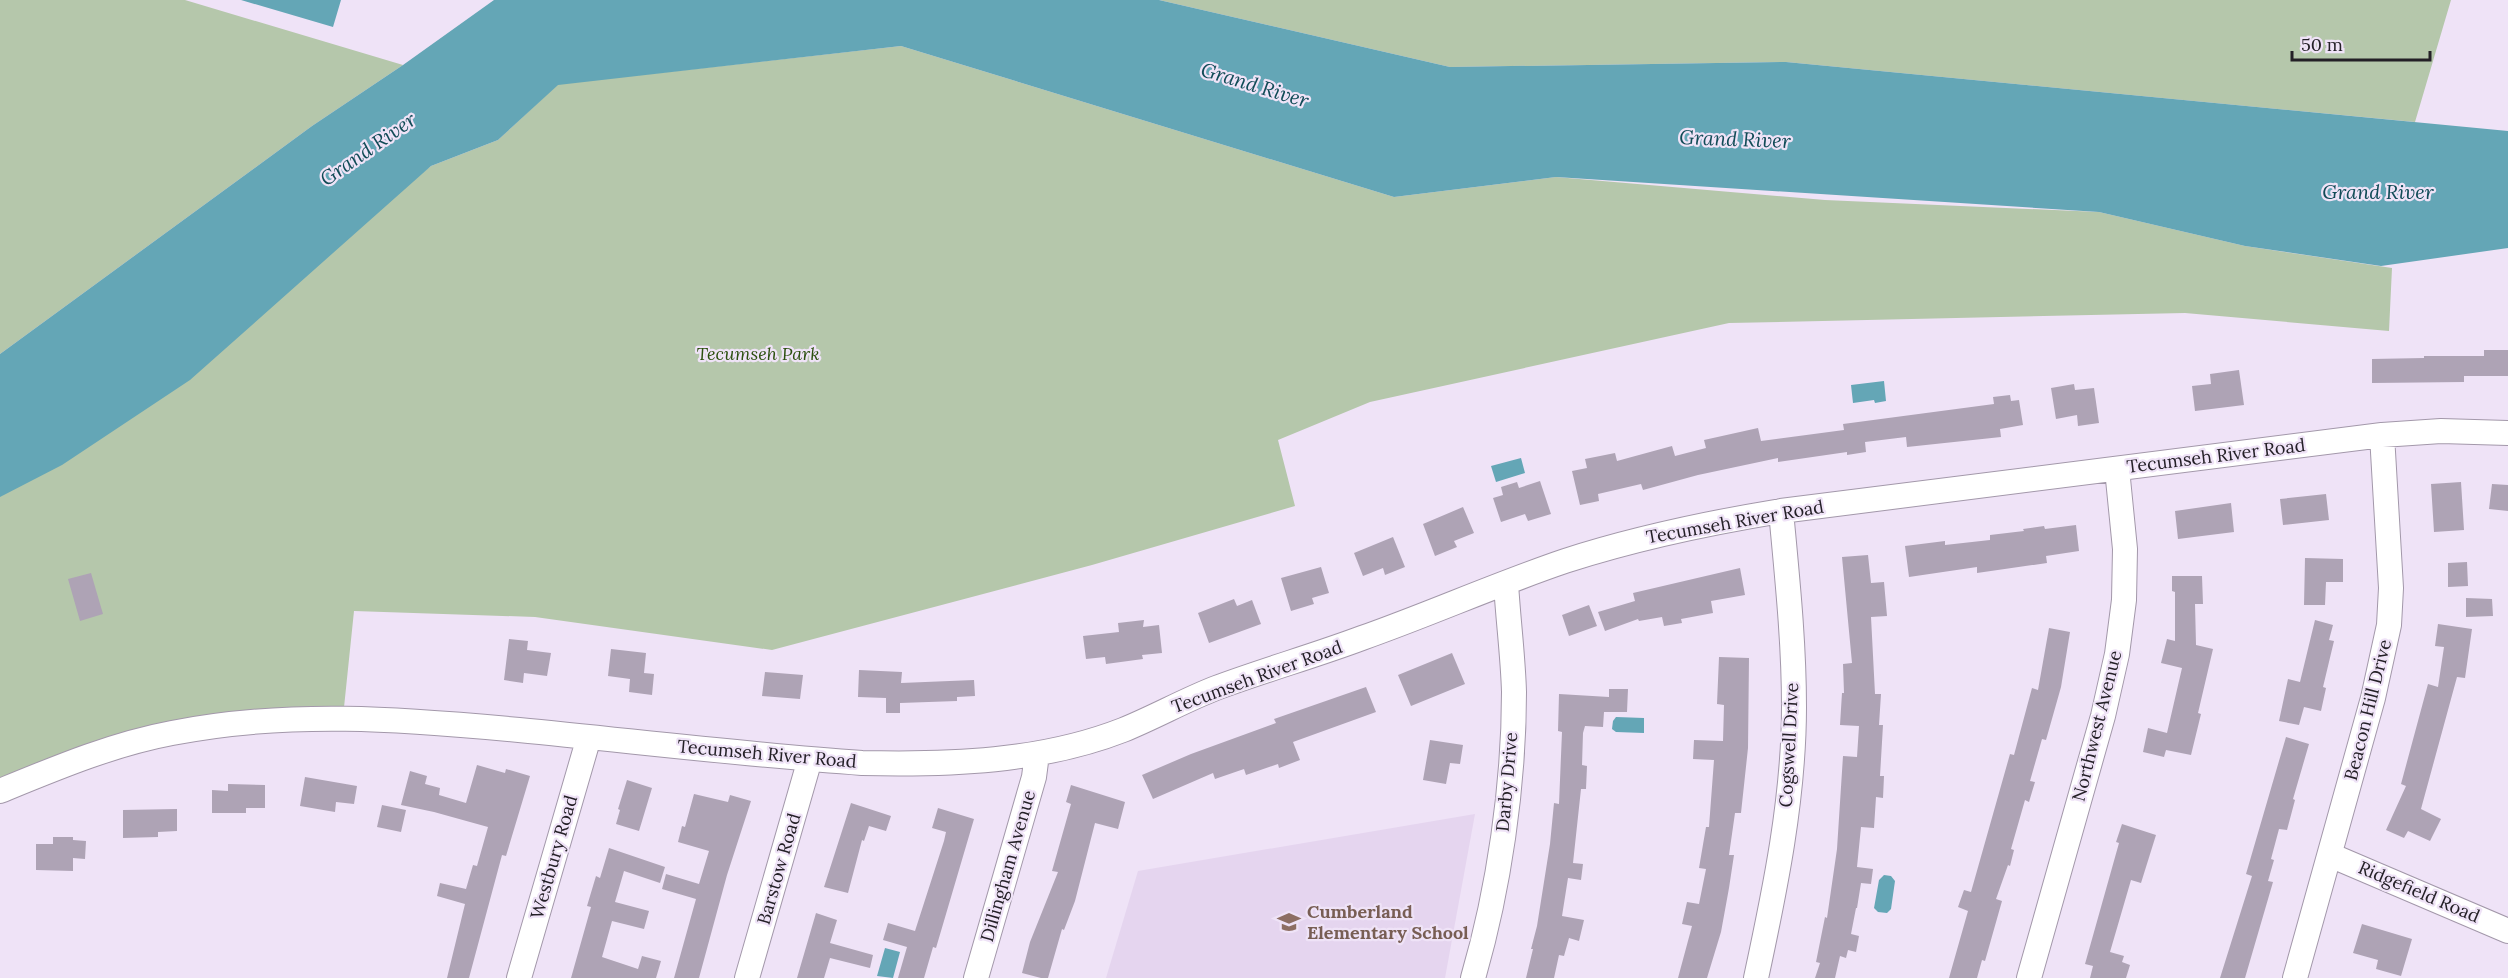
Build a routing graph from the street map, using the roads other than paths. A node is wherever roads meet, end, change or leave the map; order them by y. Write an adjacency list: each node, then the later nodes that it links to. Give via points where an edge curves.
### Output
1 (2508, 433): 2 (street, Tecumseh River Road, via 2441,431)
2 (2382, 435): 3 (street, Tecumseh River Road); 10 (street, Beacon Hill Drive, via 2391,588 2389,625)
3 (2117, 469): 4 (street, Tecumseh River Road); 17 (street, Northwest Avenue, via 2125,549 2117,654)
4 (1781, 511): 5 (street, Tecumseh River Road, via 1648,536); 16 (street, Cogswell Drive, via 1792,644 1791,773)
5 (1506, 583): 7 (street, Tecumseh River Road, via 1215,689 1123,730); 15 (street, Darby Drive, via 1514,692 1510,776 1490,908)
6 (589, 736): 8 (street, Tecumseh River Road); 9 (street, Tecumseh River Road, via 401,719 298,718 236,723 120,746); 12 (street, Westbury Road)
7 (1037, 754): 8 (street, Tecumseh River Road, via 918,765); 14 (street, Dillingham Avenue, via 1034,777)
8 (810, 759): 13 (street, Barstow Road)
9 (0, 790)
10 (2330, 855): 11 (street, Ridgefield Road); 18 (street, Beacon Hill Drive)
11 (2508, 931)
12 (519, 978)
13 (747, 978)
14 (976, 978)
15 (1473, 978)
16 (1756, 978)
17 (2030, 978)
18 (2295, 978)

